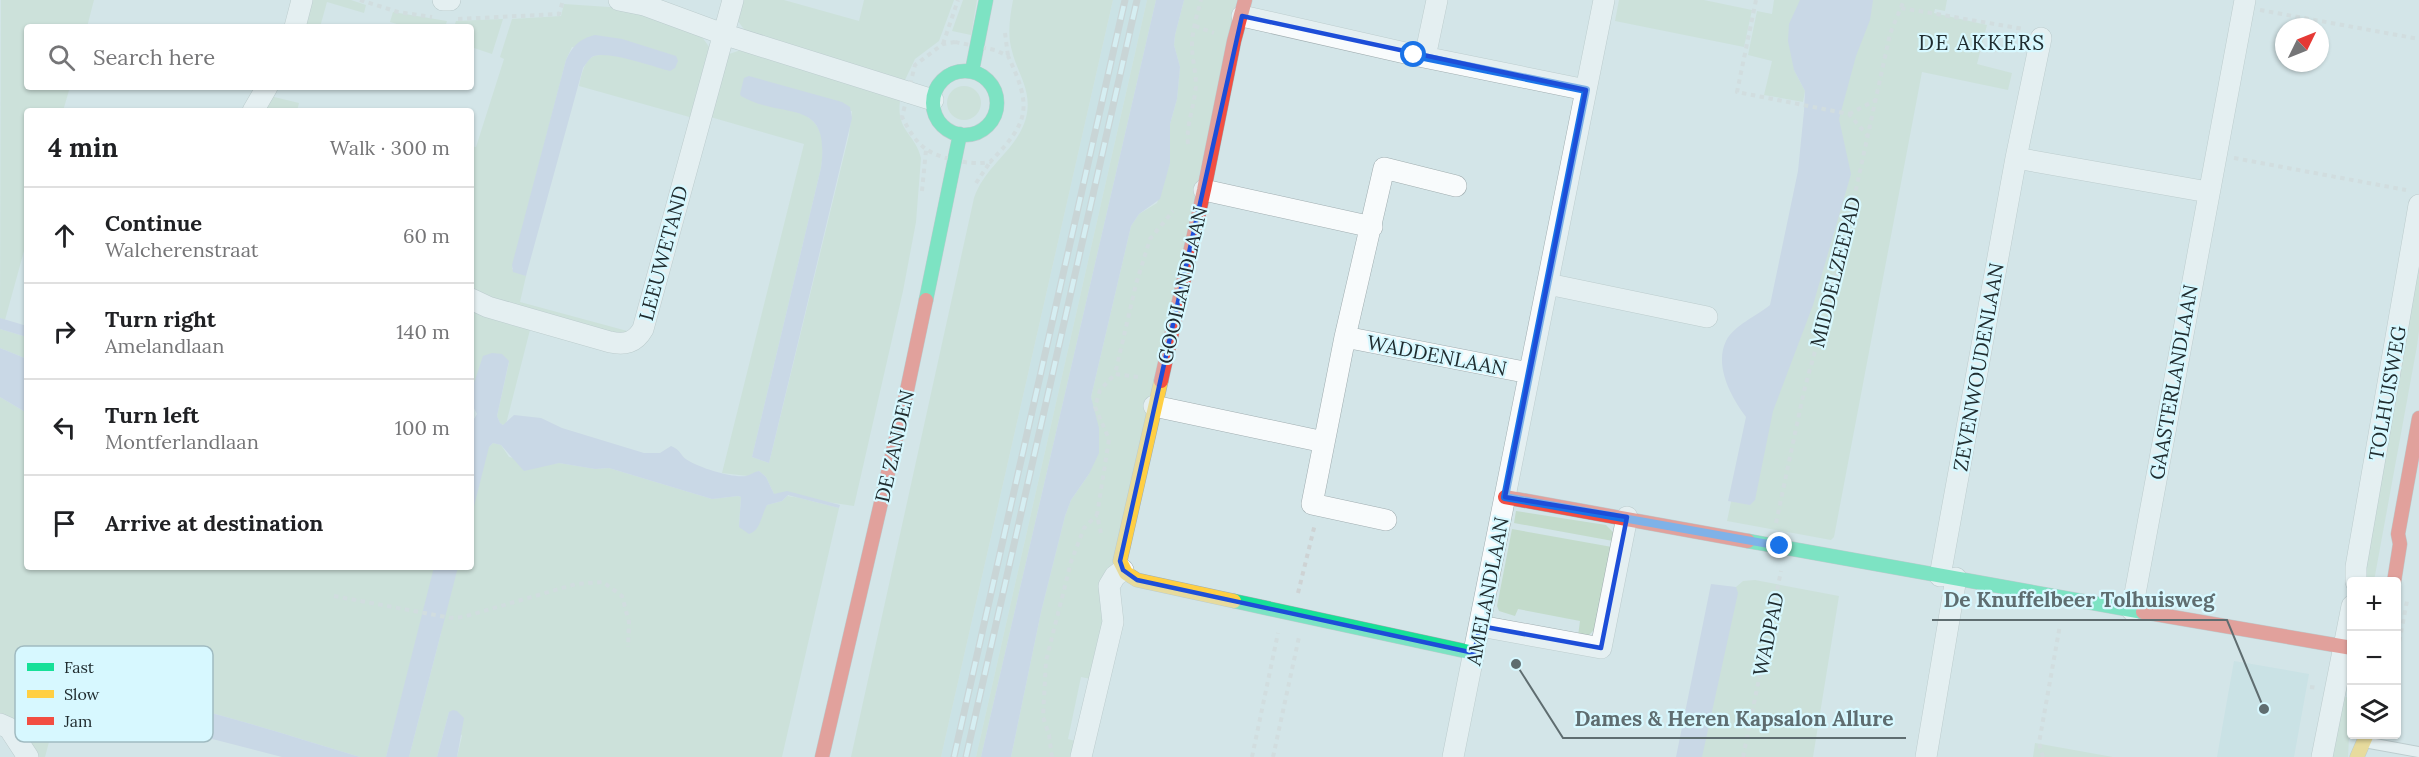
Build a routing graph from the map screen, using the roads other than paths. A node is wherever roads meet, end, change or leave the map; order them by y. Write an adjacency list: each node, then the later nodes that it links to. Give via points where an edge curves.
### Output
1 (302, 0): 11 (street)
2 (443, 0): 3 (street)
3 (450, 0)
4 (619, 0): 12 (street, via 644,5)
5 (733, 0): 12 (street, LEEUWETAND)
6 (986, 0): 15 (street)
7 (1437, 0): 14 (street)
8 (1604, 0): 17 (street, AMELANDLAAN)
9 (2244, 3): 24 (street, GAASTERLANDLAAN)
10 (1244, 8): 14 (street); 23 (street, GOOILANDLAAN)
11 (296, 24)
12 (723, 34): 18 (street); 28 (street, LEEUWETAND, via 643,329 635,340 610,342)
13 (2041, 38): 21 (street, ZEVENWOUDENLAAN)
14 (1425, 57): 17 (street)
15 (972, 71): 18 (street, via 946,77); 20 (street, via 993,87 996,108 986,127)
16 (265, 90): 19 (street)
17 (1586, 90): 27 (street, AMELANDLAAN)
18 (933, 100): 20 (street, via 938,120)
19 (255, 108)
20 (960, 134): 55 (street, DE ZANDEN, via 906,395)
21 (2016, 158): 24 (street); 41 (street, ZEVENWOUDENLAAN)
22 (1456, 186): 26 (street, via 1384,168)
23 (1204, 190): 26 (street); 32 (street, GOOILANDLAAN)
24 (2208, 192): 44 (street, GAASTERLANDLAAN)
25 (2414, 198): 42 (street, TOLHUISWEG)
26 (1372, 227): 30 (street)
27 (1548, 284): 29 (street); 31 (street, AMELANDLAAN)
28 (474, 300)
29 (1707, 317)
30 (1345, 337): 31 (street, WADDENLAAN); 34 (street)
31 (1529, 373): 35 (street, AMELANDLAAN)
32 (1154, 406): 34 (street); 40 (street, GOOILANDLAAN, via 1120,561)
33 (2419, 418): 38 (street, TOLHUISWEG)
34 (1324, 442): 37 (street, via 1312,504)
35 (1505, 497): 36 (street); 45 (street, AMELANDLAAN)
36 (1627, 517): 41 (street); 45 (street, via 1601,648)
37 (1386, 520)
38 (2398, 534): 39 (street, TOLHUISWEG, via 2391,541); 43 (street, TOLHUISWEG)
39 (2381, 569)
40 (1123, 570): 48 (street, via 1137,580); 56 (street, GOOILANDLAAN, via 1109,586 1113,622)
41 (1948, 577): 44 (street); 58 (street, ZEVENWOUDENLAAN)
42 (2356, 577)
43 (2395, 577)
44 (2132, 610): 46 (street)
45 (1480, 626): 48 (street, AMELANDLAAN)
46 (2347, 647)
47 (2347, 651): 59 (street)
48 (1474, 653): 57 (street, AMELANDLAAN)
49 (0, 724): 50 (street)
50 (15, 737)
51 (18, 742): 54 (street)
52 (2359, 743): 53 (lane)
53 (2419, 752)
54 (28, 757)
55 (822, 757)
56 (1081, 757)
57 (1454, 757)
58 (1926, 757)
59 (2322, 757)

